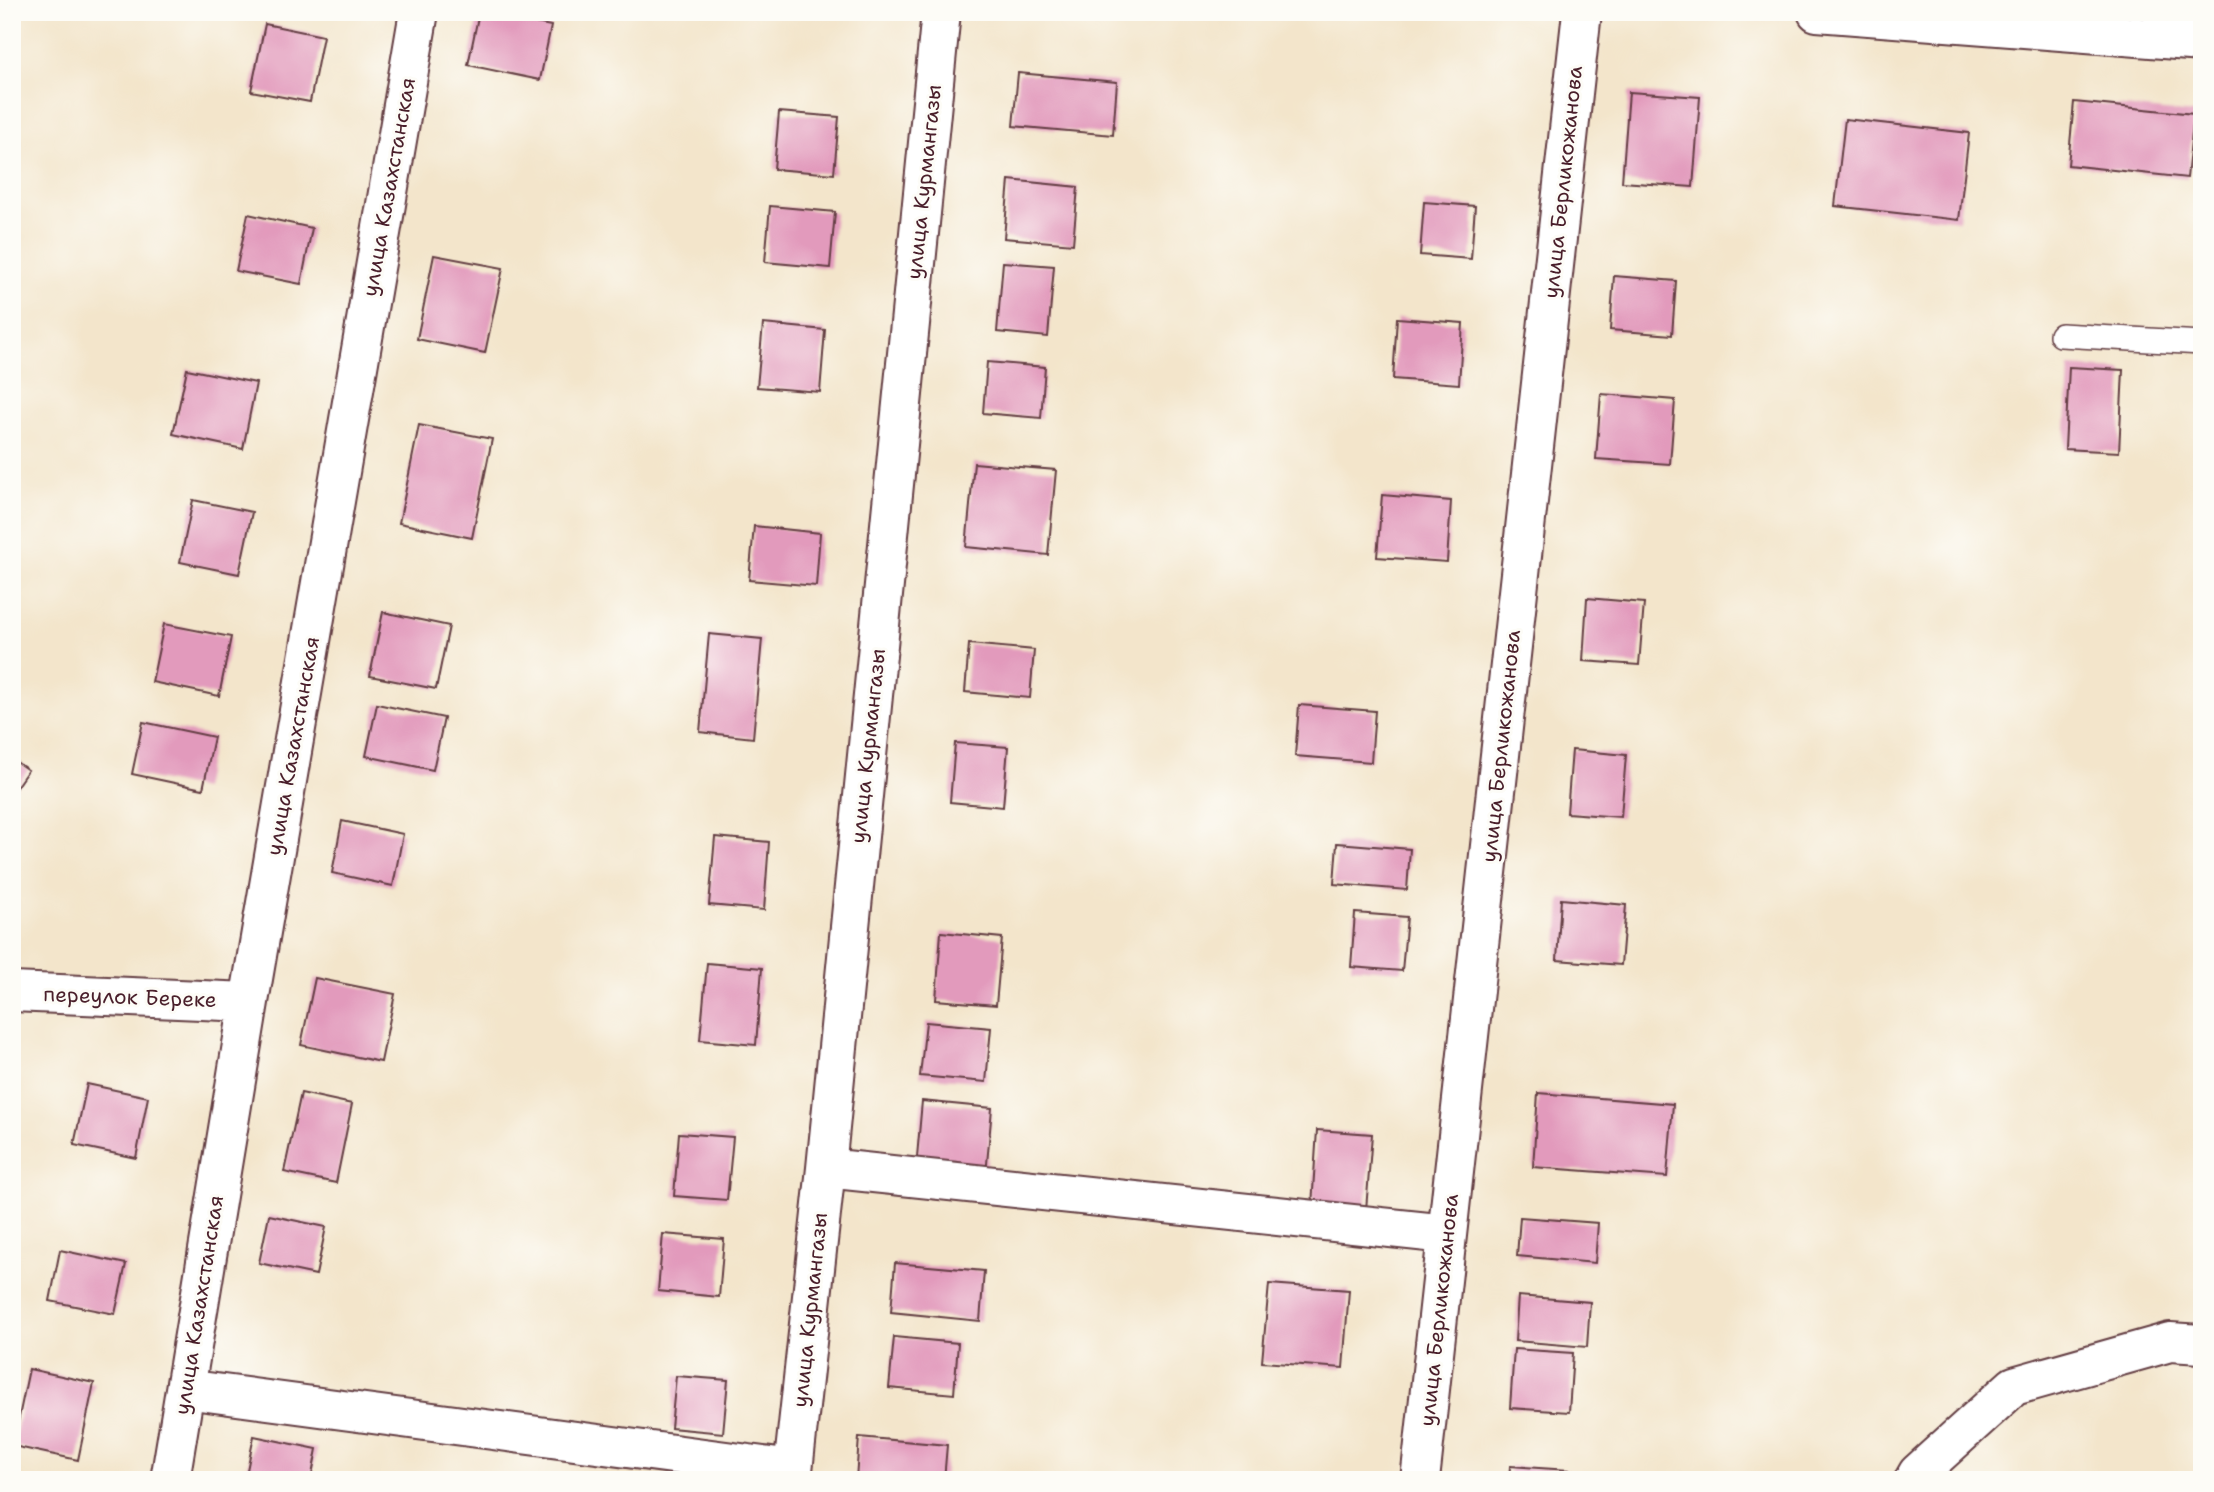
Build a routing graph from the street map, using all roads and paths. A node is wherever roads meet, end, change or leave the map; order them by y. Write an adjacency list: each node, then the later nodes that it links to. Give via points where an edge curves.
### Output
1 (419, 12): 9 (street, улица Казахстанская)
2 (941, 12): 10 (street, улица Курмангазы)
3 (1582, 12): 11 (street, улица Берликожанова)
4 (1817, 12): 5 (street)
5 (2202, 42)
6 (2062, 335): 7 (lane)
7 (2202, 343)
8 (12, 992): 9 (street, переулок Береке)
9 (249, 1002): 13 (street, улица Казахстанская)
10 (826, 1168): 11 (street); 14 (street, улица Курмангазы)
11 (1447, 1234): 16 (street, улица Берликожанова)
12 (2202, 1344): 17 (street, via 2170,1342 2014,1386)
13 (185, 1389): 14 (street); 15 (street, улица Казахстанская)
14 (792, 1475)
15 (170, 1480)
16 (1420, 1480)
17 (1914, 1480)

